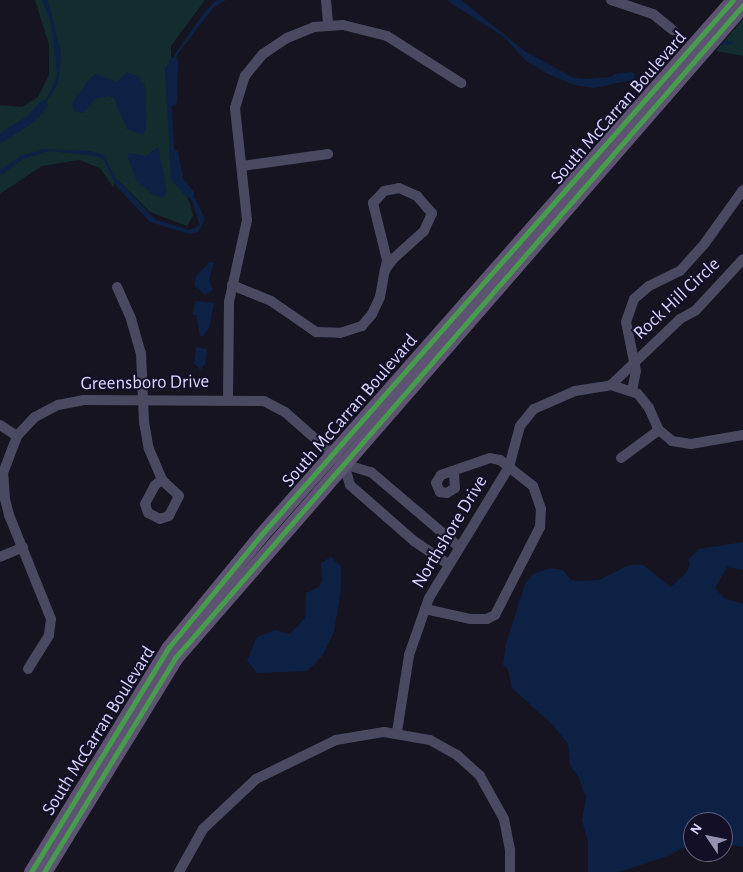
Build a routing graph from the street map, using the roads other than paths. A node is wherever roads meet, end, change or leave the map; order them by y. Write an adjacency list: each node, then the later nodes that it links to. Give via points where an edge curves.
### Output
1 (326, 0): 5 (street)
2 (611, 0): 6 (street, via 653,14)
3 (733, 0): 24 (main road, South McCarran Boulevard)
4 (743, 5): 26 (main road, South McCarran Boulevard)
5 (328, 25): 7 (street, via 359,27 387,36); 9 (street, via 286,38 263,54 245,76 235,108)
6 (673, 30)
7 (461, 83)
8 (328, 154): 9 (street)
9 (242, 166): 13 (street, via 247,220)
10 (743, 190): 15 (street, Rock Hill Circle, via 705,243 680,271 649,286 634,299 626,322)
11 (743, 259): 15 (street, Rock Hill Circle, via 696,310 680,318)
12 (386, 270): 12 (street, via 387,260 373,203 384,191 399,188 417,196 432,213 424,231 393,259); 13 (street, via 382,291 372,314 362,326 340,333 316,332 271,301)
13 (232, 285): 18 (street, via 228,319)
14 (117, 287): 19 (street, via 137,336)
15 (634, 363): 16 (street, Rock Hill Circle); 17 (street, Rock Hill Circle, via 636,377)
16 (611, 385): 17 (street); 27 (street, Northshore Drive, via 575,391 534,409 520,426)
17 (632, 391): 21 (street, via 645,401)
18 (228, 399): 19 (street, Greensboro Drive); 24 (street, Greensboro Drive, via 252,399 275,406)
19 (144, 400): 23 (street, Greensboro Drive, via 82,400 58,405 35,418); 29 (street, via 145,435)
20 (0, 425): 23 (street)
21 (659, 430): 22 (street, via 681,444); 25 (street)
22 (743, 435)
23 (17, 436): 30 (street, Greensboro Drive, via 3,473)
24 (332, 454): 26 (street, Greensboro Drive); 38 (main road, South McCarran Boulevard, via 169,647)
25 (621, 458)
26 (344, 464): 31 (street, Greensboro Drive, via 371,472); 34 (street, via 350,485 414,541); 39 (main road, South McCarran Boulevard, via 175,658)
27 (509, 467): 28 (street, via 490,458); 31 (street, Northshore Drive); 35 (street, via 532,486 542,518 537,536 509,582 499,610 488,619 470,619)
28 (454, 472)
29 (162, 480)
30 (5, 517): 32 (street, Greensboro Drive)
31 (458, 546): 34 (street, Northshore Drive)
32 (23, 547): 33 (street); 36 (street, Greensboro Drive, via 51,618 49,635)
33 (0, 556)
34 (448, 564): 35 (street, Northshore Drive)
35 (425, 609): 37 (street, Northshore Drive, via 404,677)
36 (28, 669)
37 (398, 732): 40 (street, via 369,732 336,740 256,779 203,829); 41 (street, via 444,747 480,776 504,819)
38 (31, 872)
39 (44, 872)
40 (179, 872)
41 (510, 872)

